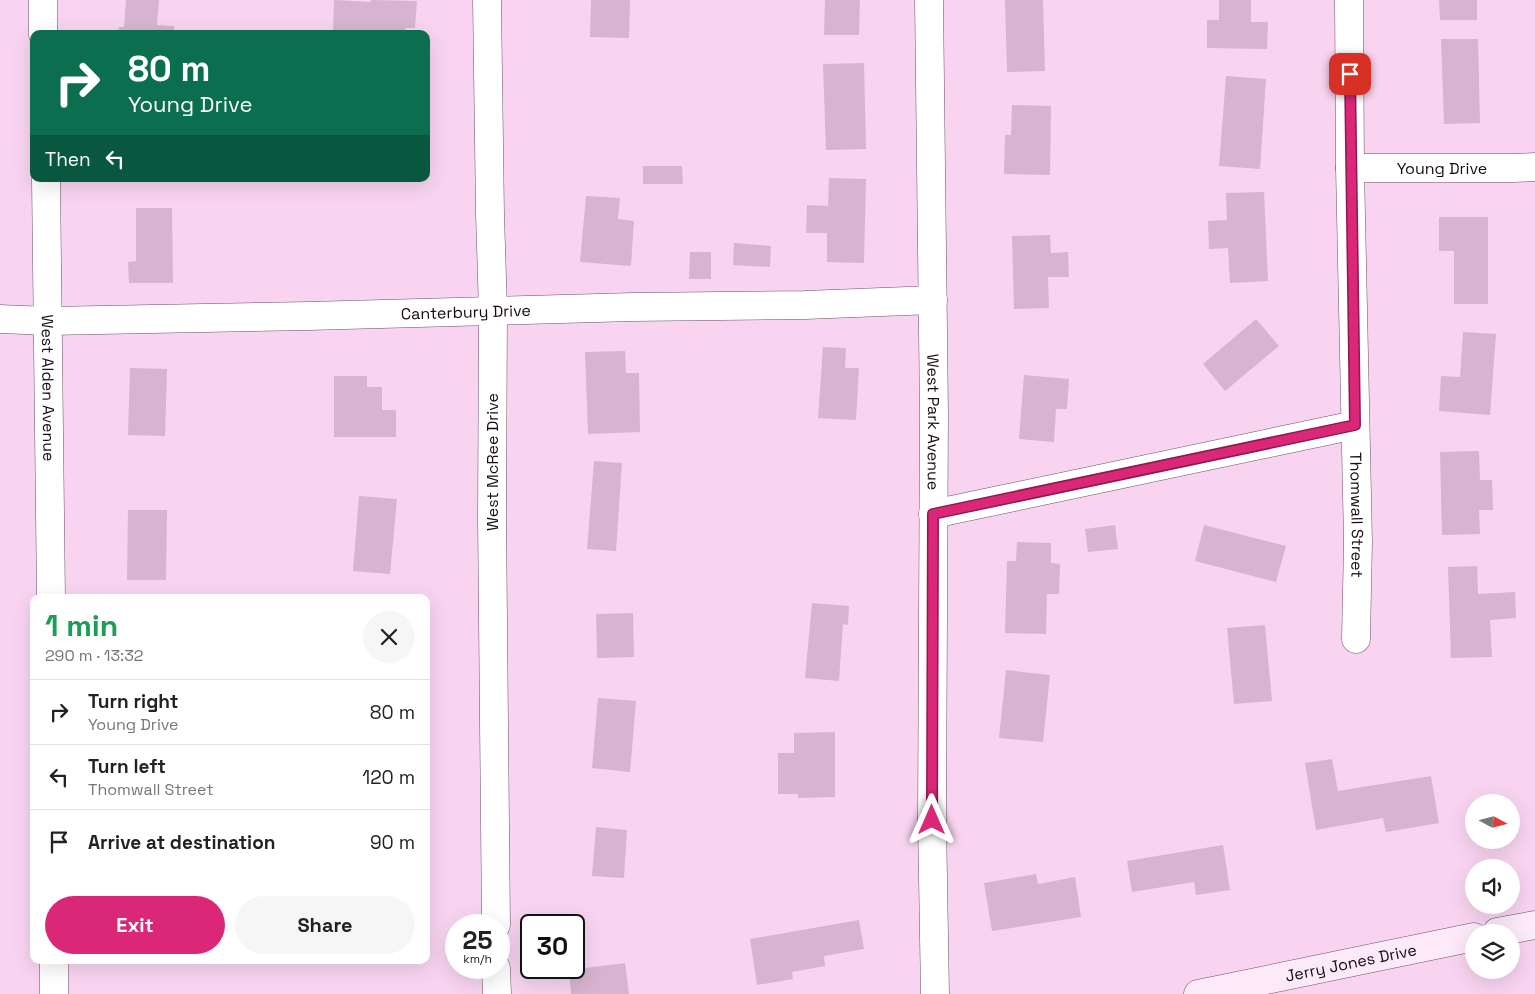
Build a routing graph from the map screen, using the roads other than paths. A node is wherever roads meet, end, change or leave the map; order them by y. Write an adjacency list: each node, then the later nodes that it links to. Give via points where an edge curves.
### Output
1 (43, 0): 5 (street)
2 (487, 0): 10 (street, West McRee Drive)
3 (929, 0): 9 (street, West Park Avenue)
4 (1349, 0): 7 (street, Thomwall Street)
5 (44, 30)
6 (1535, 167): 7 (street, Young Drive)
7 (1350, 168): 13 (street, Thomwall Street)
8 (46, 182): 12 (street, West Alden Avenue)
9 (933, 300): 10 (street, Canterbury Drive, via 806,306); 14 (street, West Park Avenue)
10 (493, 311): 12 (street, Canterbury Drive); 17 (street, West McRee Drive)
11 (0, 320): 12 (street, Canterbury Drive)
12 (48, 321): 15 (street, West Alden Avenue)
13 (1355, 425): 14 (street); 16 (street, Thomwall Street)
14 (933, 514): 25 (street, West Park Avenue)
15 (51, 594)
16 (1356, 639)
17 (496, 914)
18 (1535, 925): 19 (main road)
19 (1520, 928)
20 (1465, 939): 26 (main road, Jerry Jones Drive)
21 (54, 964): 23 (street)
22 (496, 979): 24 (street)
23 (54, 994)
24 (497, 994)
25 (935, 994)
26 (1198, 994)

